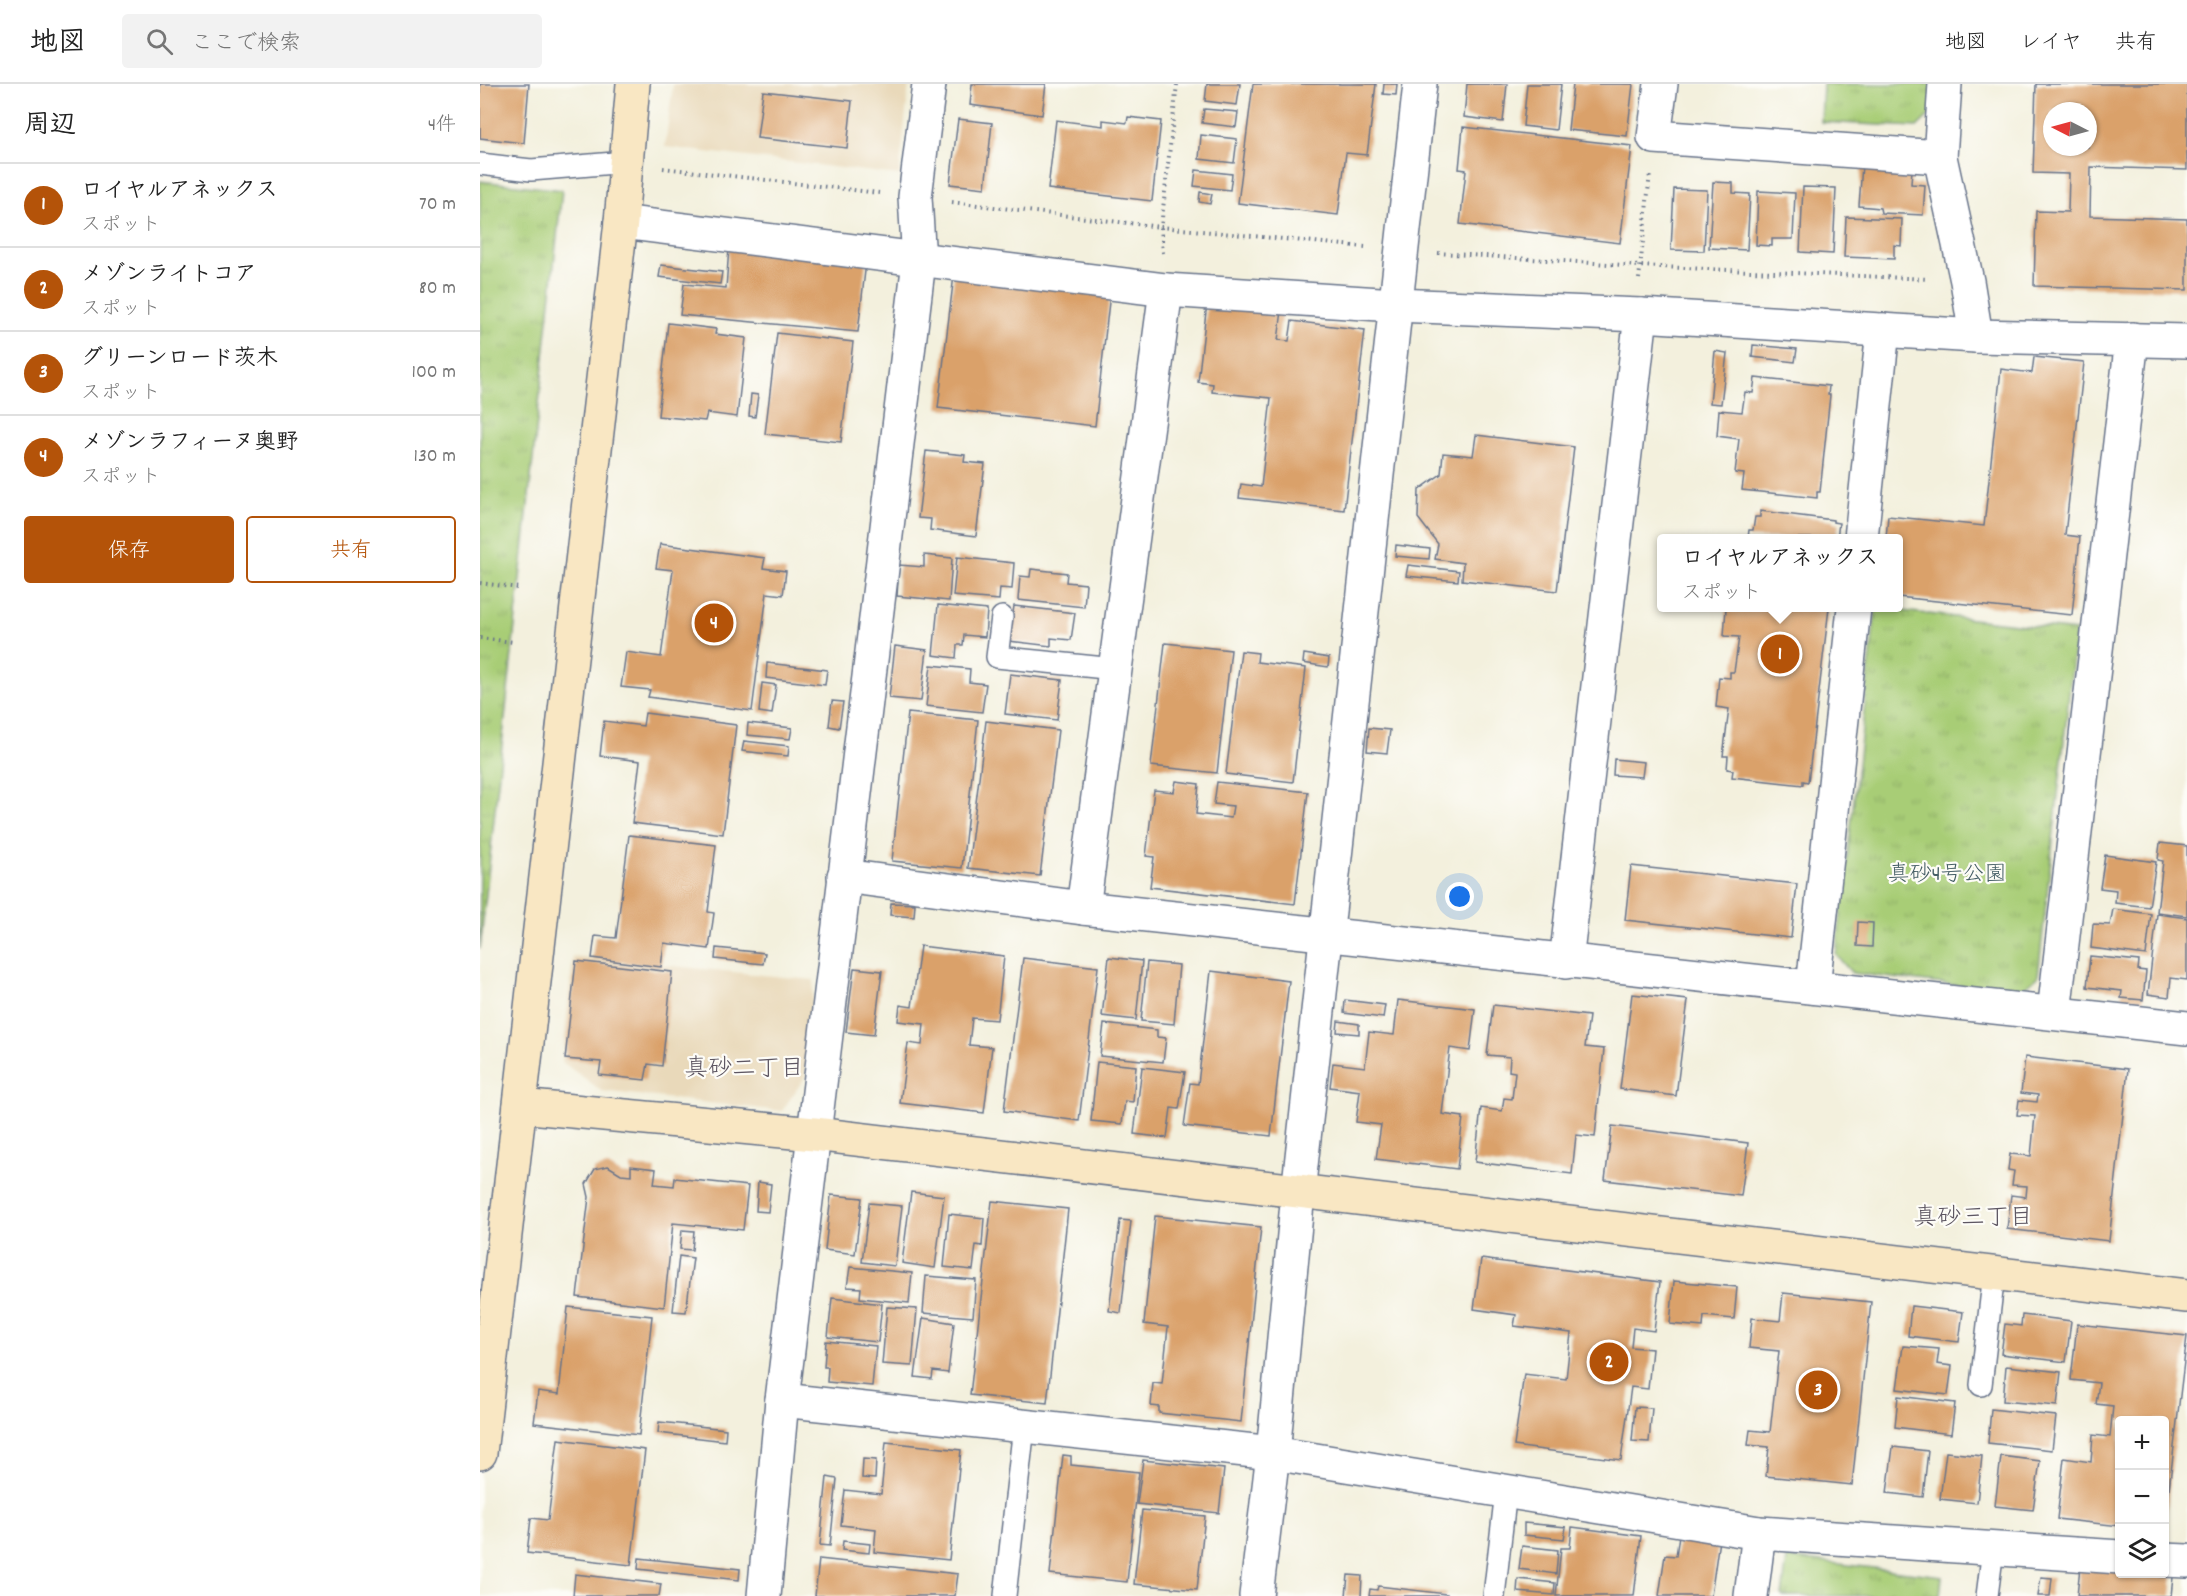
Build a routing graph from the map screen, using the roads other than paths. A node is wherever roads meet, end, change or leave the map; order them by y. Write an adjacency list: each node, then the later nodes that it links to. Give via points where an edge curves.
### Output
1 (633, 84): 7 (street)
2 (929, 84): 10 (street, via 915,197)
3 (1420, 84): 12 (street)
4 (1661, 84): 6 (street, via 1654,137)
5 (1945, 84): 6 (street)
6 (1940, 157): 15 (street)
7 (626, 162): 8 (lane, via 531,170); 9 (street)
8 (480, 164)
9 (621, 222): 10 (street); 29 (street)
10 (919, 261): 11 (street); 22 (street)
11 (1166, 290): 12 (street); 21 (street)
12 (1395, 305): 13 (street); 24 (street)
13 (1641, 315): 14 (street); 25 (street)
14 (1883, 330): 15 (street); 18 (street)
15 (1976, 336): 16 (street)
16 (2132, 339): 17 (street); 27 (street)
17 (2187, 341)
18 (1861, 534)
19 (1854, 612): 26 (street)
20 (1002, 617): 21 (lane, via 997,657)
21 (1115, 669): 23 (street)
22 (844, 876): 23 (street); 30 (street)
23 (1083, 908): 24 (street)
24 (1328, 935): 25 (street); 31 (street)
25 (1566, 962): 26 (street)
26 (1813, 987): 27 (street)
27 (2054, 1014): 28 (street)
28 (2187, 1028)
29 (520, 1106): 30 (street); 37 (street)
30 (814, 1134): 31 (street); 35 (street)
31 (1298, 1192): 32 (street); 38 (street)
32 (1994, 1273): 33 (street); 34 (lane)
33 (2187, 1296)
34 (1981, 1384)
35 (782, 1400): 36 (street); 45 (street)
36 (1024, 1426): 38 (street); 46 (lane)
37 (480, 1453)
38 (1273, 1453): 39 (street); 47 (street)
39 (1506, 1491): 40 (street); 48 (lane)
40 (1759, 1533): 41 (street); 49 (street)
41 (1993, 1549): 42 (street); 50 (lane)
42 (2115, 1557)
43 (2169, 1560): 44 (street)
44 (2187, 1561)
45 (764, 1596)
46 (1005, 1596)
47 (1256, 1596)
48 (1494, 1596)
49 (1751, 1596)
50 (1987, 1596)

